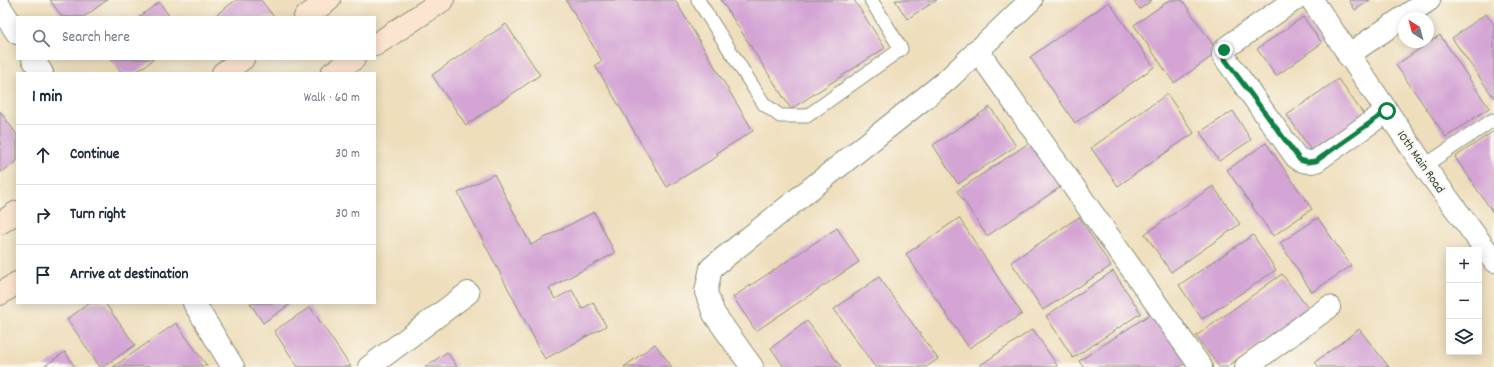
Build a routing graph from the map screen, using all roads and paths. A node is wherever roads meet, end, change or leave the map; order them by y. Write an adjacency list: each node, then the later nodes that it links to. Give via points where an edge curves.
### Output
1 (329, 0): 10 (street)
2 (442, 0): 12 (street)
3 (698, 0): 4 (lane, via 764,104 780,116 807,116 901,49)
4 (871, 0)
5 (1031, 0): 13 (street)
6 (1294, 0): 21 (street, via 1226,47 1223,55 1296,157 1307,162 1316,161)
7 (1312, 0): 14 (street, 10th Main Road)
8 (1429, 0): 14 (street)
9 (0, 7): 11 (street)
10 (306, 16)
11 (16, 31)
12 (376, 44)
13 (977, 50): 34 (street, via 939,86 711,268 706,292 714,314); 35 (street)
14 (1348, 55): 21 (street, 10th Main Road)
15 (35, 60): 18 (street)
16 (242, 60): 19 (street)
17 (352, 60): 20 (street)
18 (41, 72)
19 (224, 72)
20 (334, 72)
21 (1387, 111): 23 (street, 10th Main Road)
22 (1493, 120): 23 (lane)
23 (1424, 166): 26 (street, 10th Main Road)
24 (16, 213): 25 (street)
25 (0, 223)
26 (1493, 258)
27 (16, 284): 29 (street)
28 (468, 293): 33 (street)
29 (0, 294)
30 (195, 304): 32 (street)
31 (1329, 307): 36 (street)
32 (233, 367)
33 (369, 367)
34 (752, 367)
35 (1201, 367)
36 (1246, 367)

